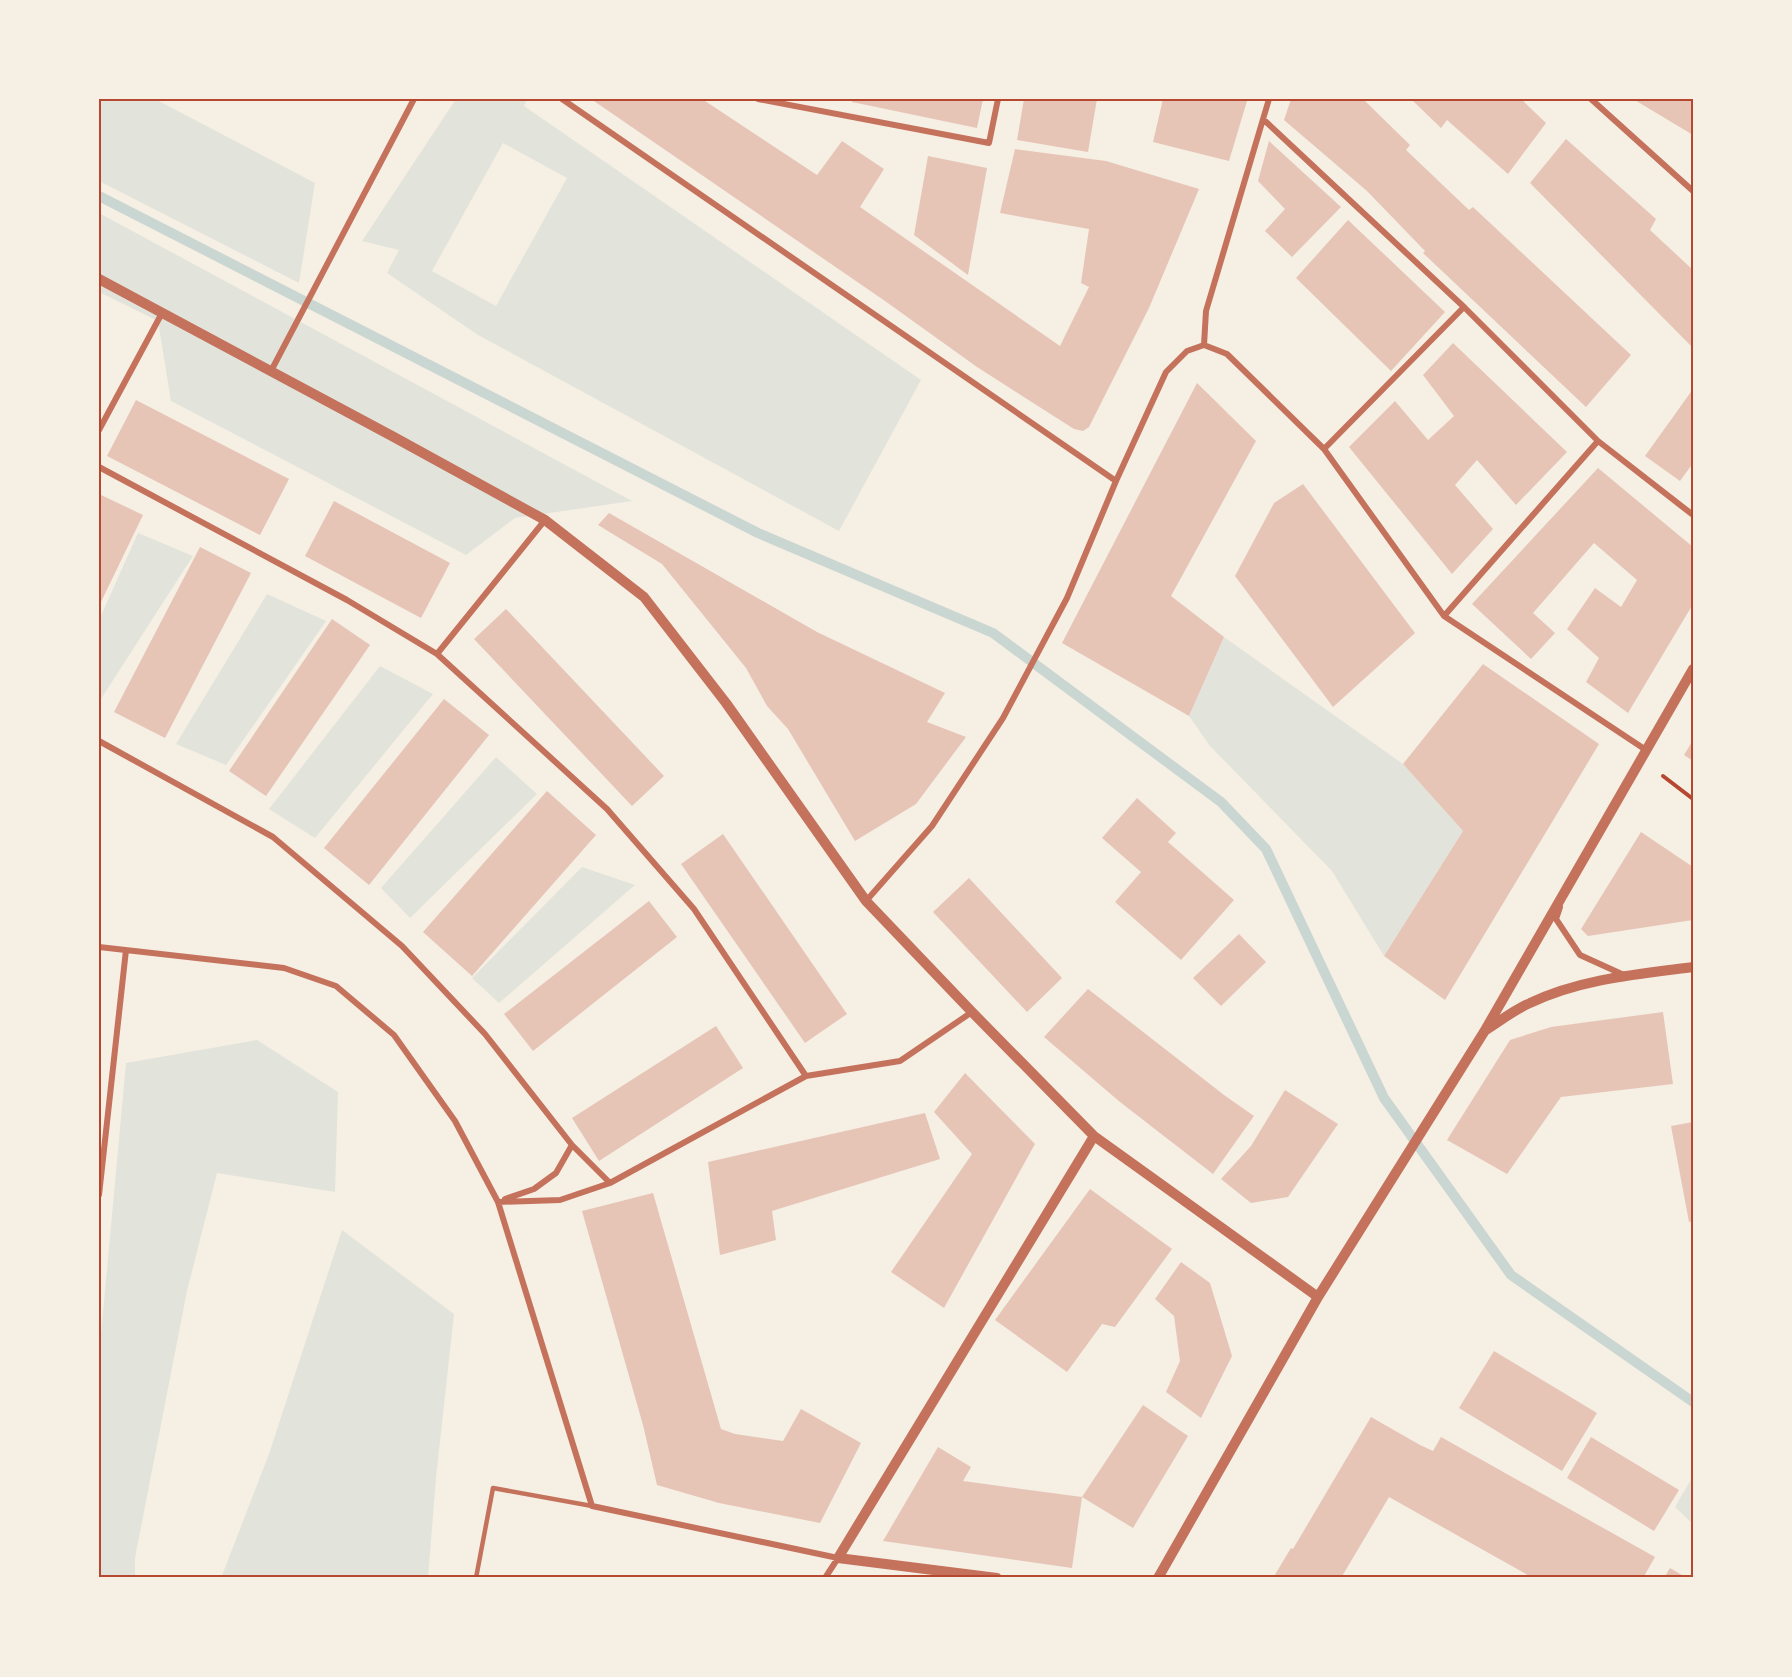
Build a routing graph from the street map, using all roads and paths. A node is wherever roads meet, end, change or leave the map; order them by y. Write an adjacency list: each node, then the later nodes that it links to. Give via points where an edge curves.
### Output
1 (414, 99): 13 (street)
2 (562, 99): 18 (street)
3 (758, 99): 4 (street, via 989,143)
4 (998, 99)
5 (1269, 99): 7 (street)
6 (1591, 99): 8 (street)
7 (1264, 120): 10 (street); 12 (street, via 1206,311)
8 (1693, 191)
9 (99, 279): 11 (street)
10 (1464, 307): 15 (street); 16 (street)
11 (162, 313): 13 (street); 14 (street)
12 (1204, 345): 16 (street, via 1227,354); 18 (street, via 1187,351 1166,372)
13 (271, 371): 20 (street)
14 (99, 430)
15 (1598, 441): 19 (street); 21 (street)
16 (1324, 449): 21 (street)
17 (99, 467): 22 (street, via 347,600)
18 (1116, 482): 29 (street, via 1067,598 1003,718 932,826)
19 (1693, 515)
20 (545, 520): 22 (street); 29 (street, via 644,597 726,702)
21 (1444, 616): 25 (street)
22 (437, 654): 36 (street, via 614,817 694,909)
23 (1693, 669): 25 (street)
24 (99, 741): 38 (street, via 273,837 402,946 485,1034)
25 (1646, 750): 28 (street)
26 (1663, 776): 27 (path)
27 (1693, 799)
28 (1569, 881): 33 (street, via 1556,919 1580,955); 35 (street)
29 (866, 901): 34 (street)
30 (99, 947): 31 (street)
31 (126, 950): 40 (street); 41 (street, via 284,968 336,986 394,1035 455,1121)
32 (1693, 967): 33 (street)
33 (1626, 975): 35 (street, via 1573,987 1529,1003)
34 (972, 1012): 36 (street, via 900,1061); 37 (street)
35 (1484, 1032): 42 (street)
36 (806, 1076): 39 (street)
37 (1094, 1137): 42 (street); 44 (street)
38 (572, 1145): 39 (street); 41 (street, via 556,1173 534,1189)
39 (610, 1183): 41 (street, via 560,1200)
40 (99, 1195)
41 (498, 1202): 43 (street)
42 (1318, 1297): 48 (street)
43 (592, 1506): 44 (street); 45 (lane, via 493,1488)
44 (838, 1558): 46 (street); 47 (street)
45 (476, 1578)
46 (825, 1578)
47 (997, 1578)
48 (1158, 1578)

